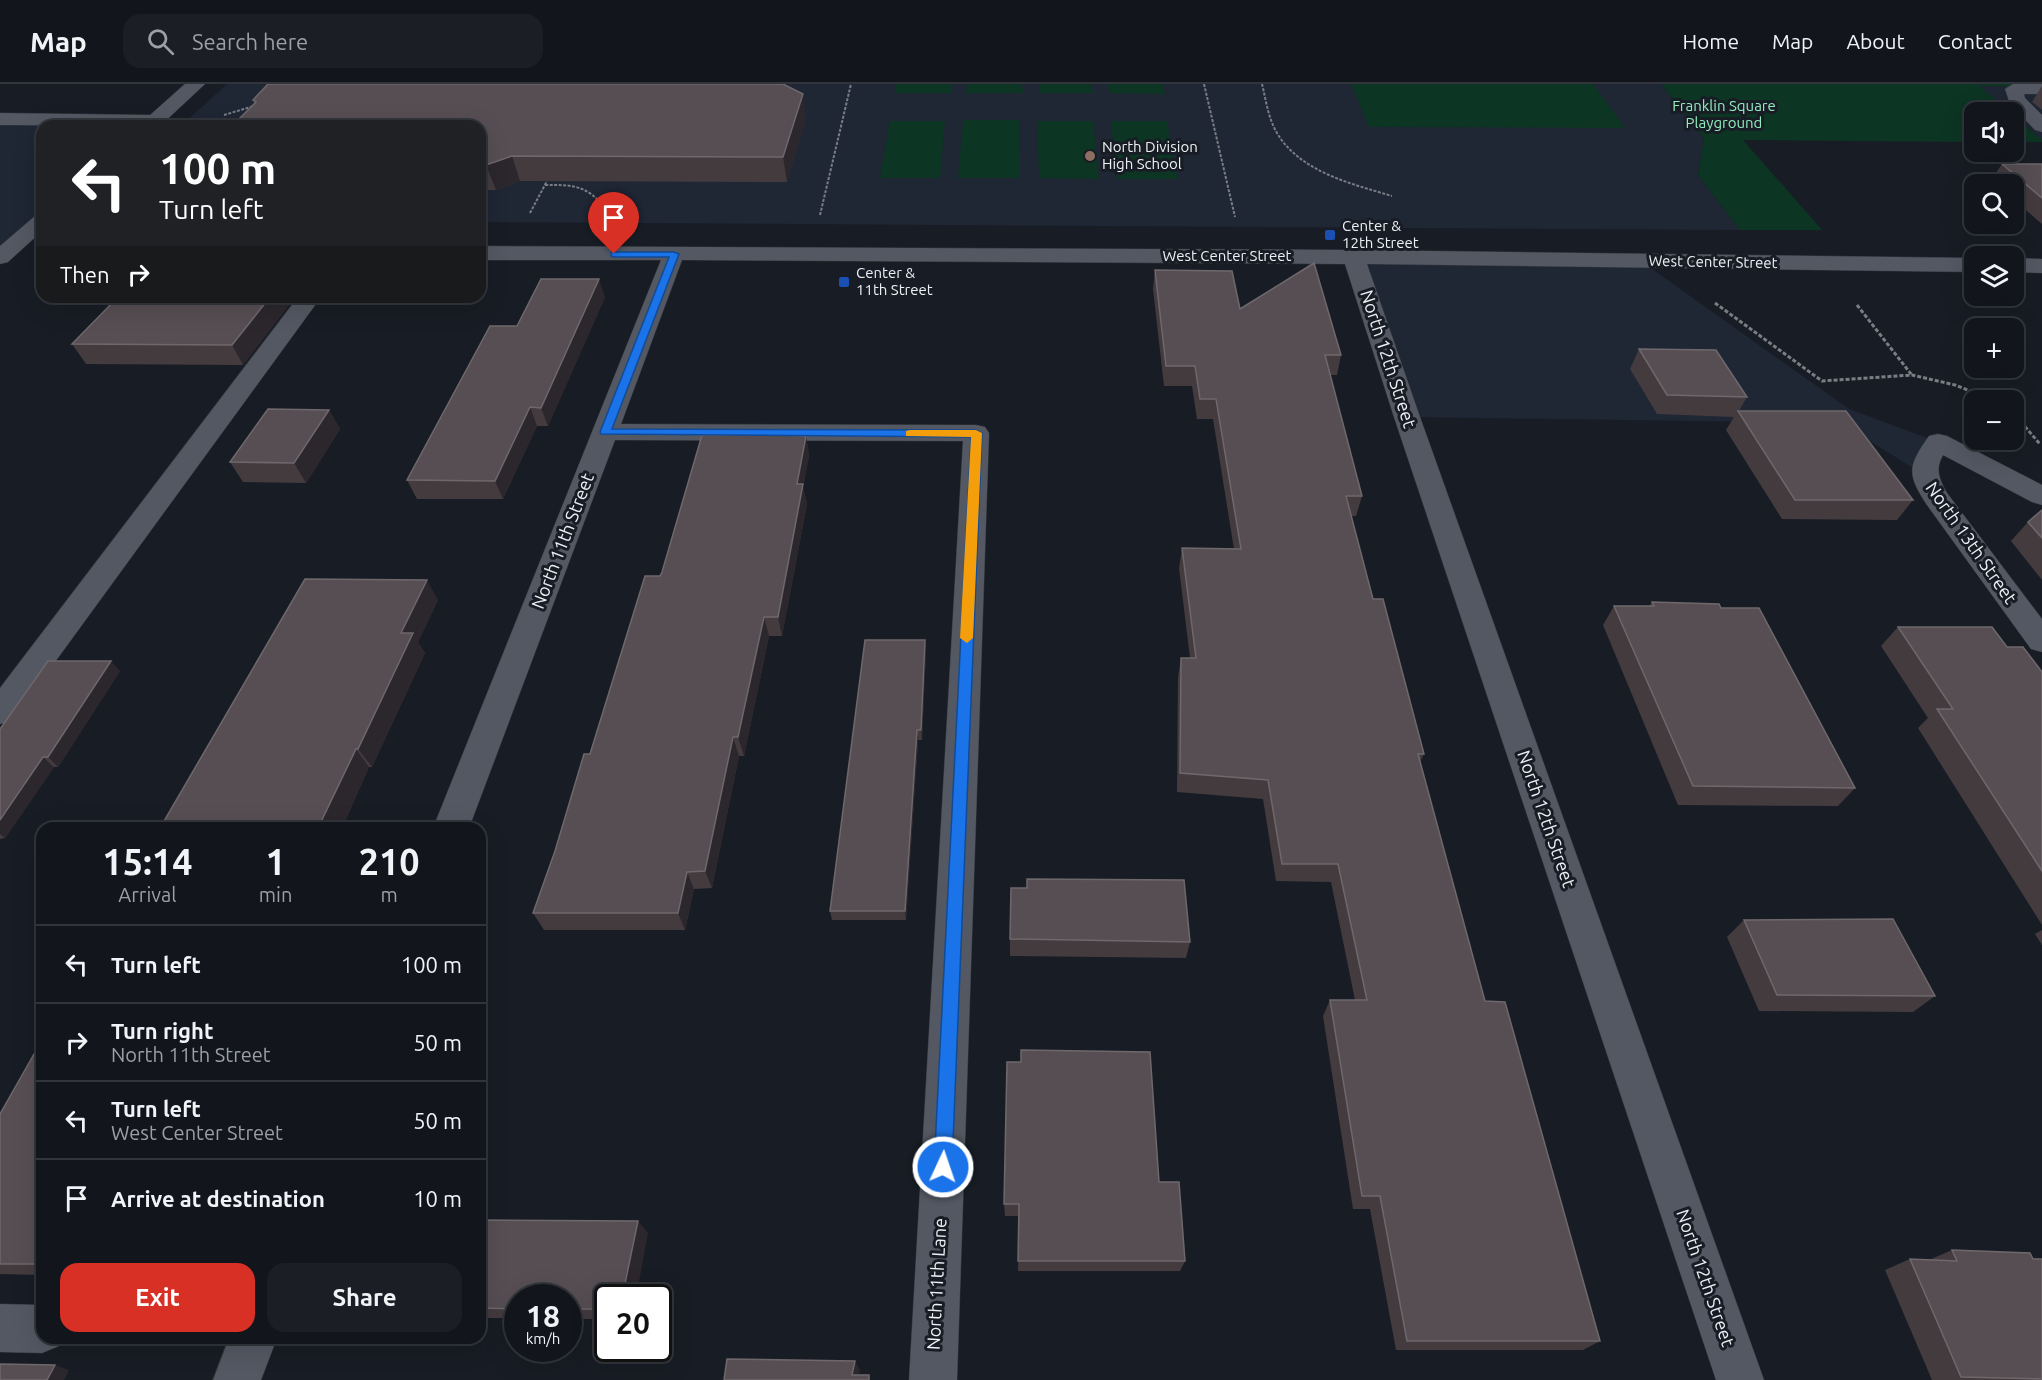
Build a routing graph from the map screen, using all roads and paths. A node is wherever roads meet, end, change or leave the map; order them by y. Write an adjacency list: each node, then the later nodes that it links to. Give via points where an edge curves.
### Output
1 (196, 84): 10 (street)
2 (850, 84): 17 (path)
3 (1204, 84): 18 (path)
4 (1262, 84): 14 (path, via 1276,132 1286,146 1317,168)
5 (2042, 89): 11 (street, via 2014,89 2016,100)
6 (259, 105): 7 (path)
7 (214, 118)
8 (0, 119): 9 (street)
9 (38, 120)
10 (154, 120)
11 (2042, 126)
12 (547, 181): 13 (path)
13 (545, 185): 15 (path); 16 (path, via 583,186 607,209)
14 (1392, 196)
15 (528, 217)
16 (603, 218)
17 (819, 218)
18 (1236, 221)
19 (36, 225): 21 (street)
20 (36, 250): 21 (street)
21 (3, 253)
22 (486, 253): 23 (street, West Center Street)
23 (674, 254): 24 (street, West Center Street); 34 (street, North 11th Street)
24 (1354, 257): 25 (street, West Center Street); 45 (street, North 12th Street)
25 (1964, 265)
26 (2024, 266): 27 (street)
27 (2042, 266)
28 (1711, 301): 31 (path, via 1822,381)
29 (306, 303): 38 (street)
30 (1856, 304): 31 (path)
31 (1912, 375): 32 (path)
32 (1966, 390)
33 (2024, 426): 35 (path)
34 (605, 432): 39 (street, North 11th Street); 44 (street, North 11th Lane, via 976,433)
35 (2042, 447)
36 (2042, 496): 37 (street, North 13th Street, via 1938,442 1924,465 1929,486)
37 (2042, 641)
38 (0, 712)
39 (453, 822)
40 (0, 1328): 41 (street)
41 (36, 1329)
42 (251, 1344): 43 (street)
43 (237, 1380)
44 (933, 1380)
45 (1740, 1380)

